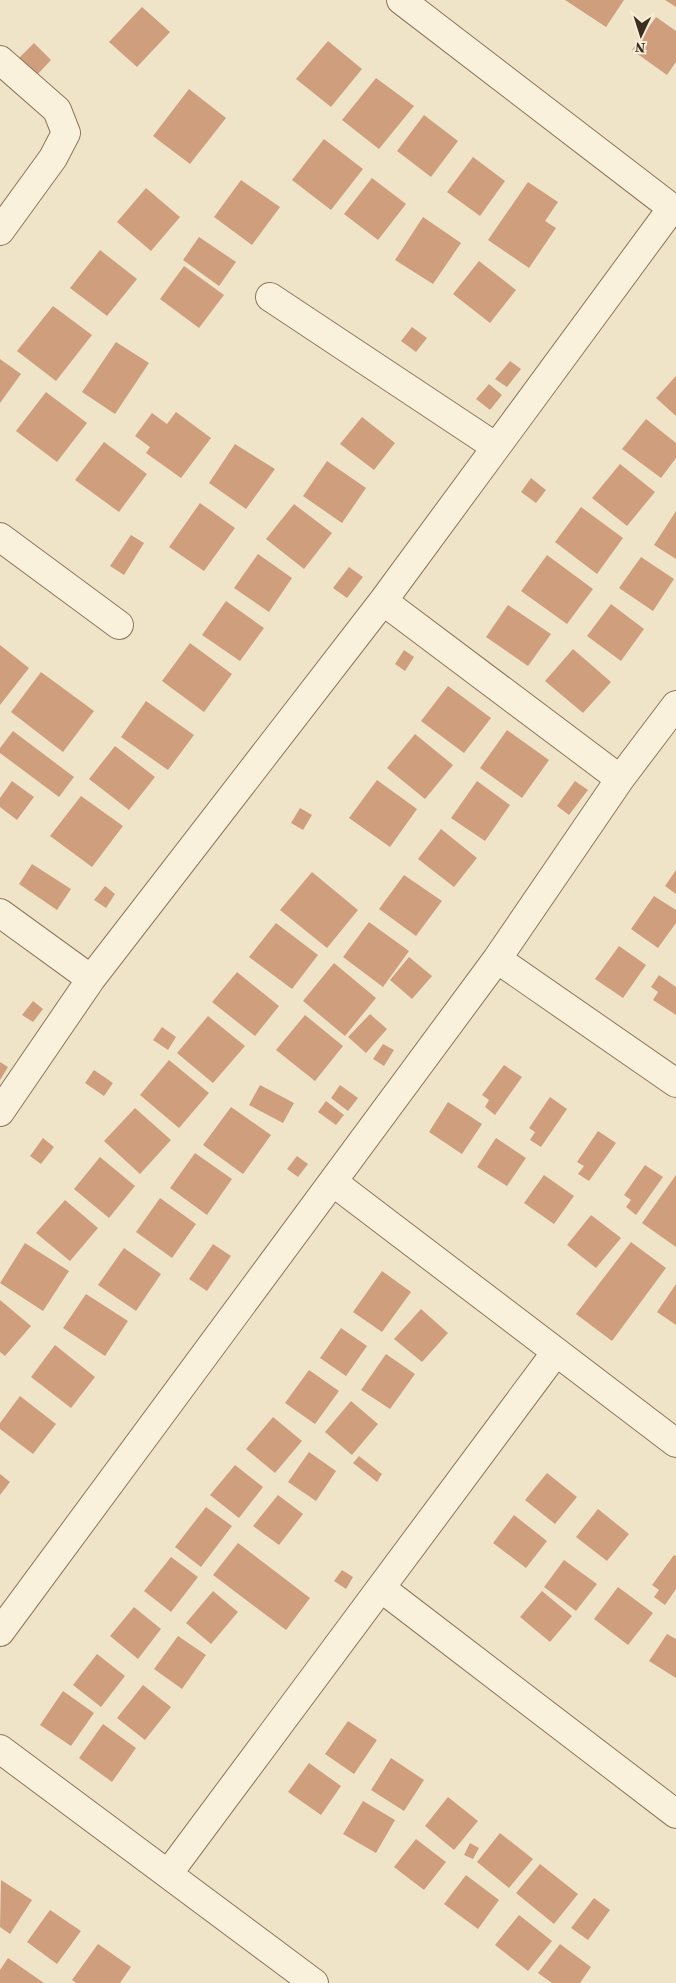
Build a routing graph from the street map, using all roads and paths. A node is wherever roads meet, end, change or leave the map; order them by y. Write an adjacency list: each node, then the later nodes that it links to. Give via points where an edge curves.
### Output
1 (401, 0): 3 (street)
2 (0, 60): 4 (street, via 57,110 66,133 54,158)
3 (674, 206): 6 (street)
4 (0, 231)
5 (270, 297): 6 (street)
6 (496, 447): 8 (street)
7 (0, 537): 9 (street)
8 (383, 602): 11 (street); 14 (street)
9 (119, 626)
10 (676, 705): 11 (street)
11 (620, 780): 13 (street)
12 (0, 913): 14 (street)
13 (497, 958): 15 (street); 17 (street)
14 (91, 979): 16 (street)
15 (676, 1082)
16 (0, 1112)
17 (333, 1182): 18 (street); 21 (street)
18 (556, 1352): 19 (street); 20 (street)
19 (676, 1444)
20 (381, 1588): 23 (street); 24 (street)
21 (0, 1632)
22 (0, 1749): 24 (street)
23 (676, 1814)
24 (168, 1874): 25 (street)
25 (314, 1983)

